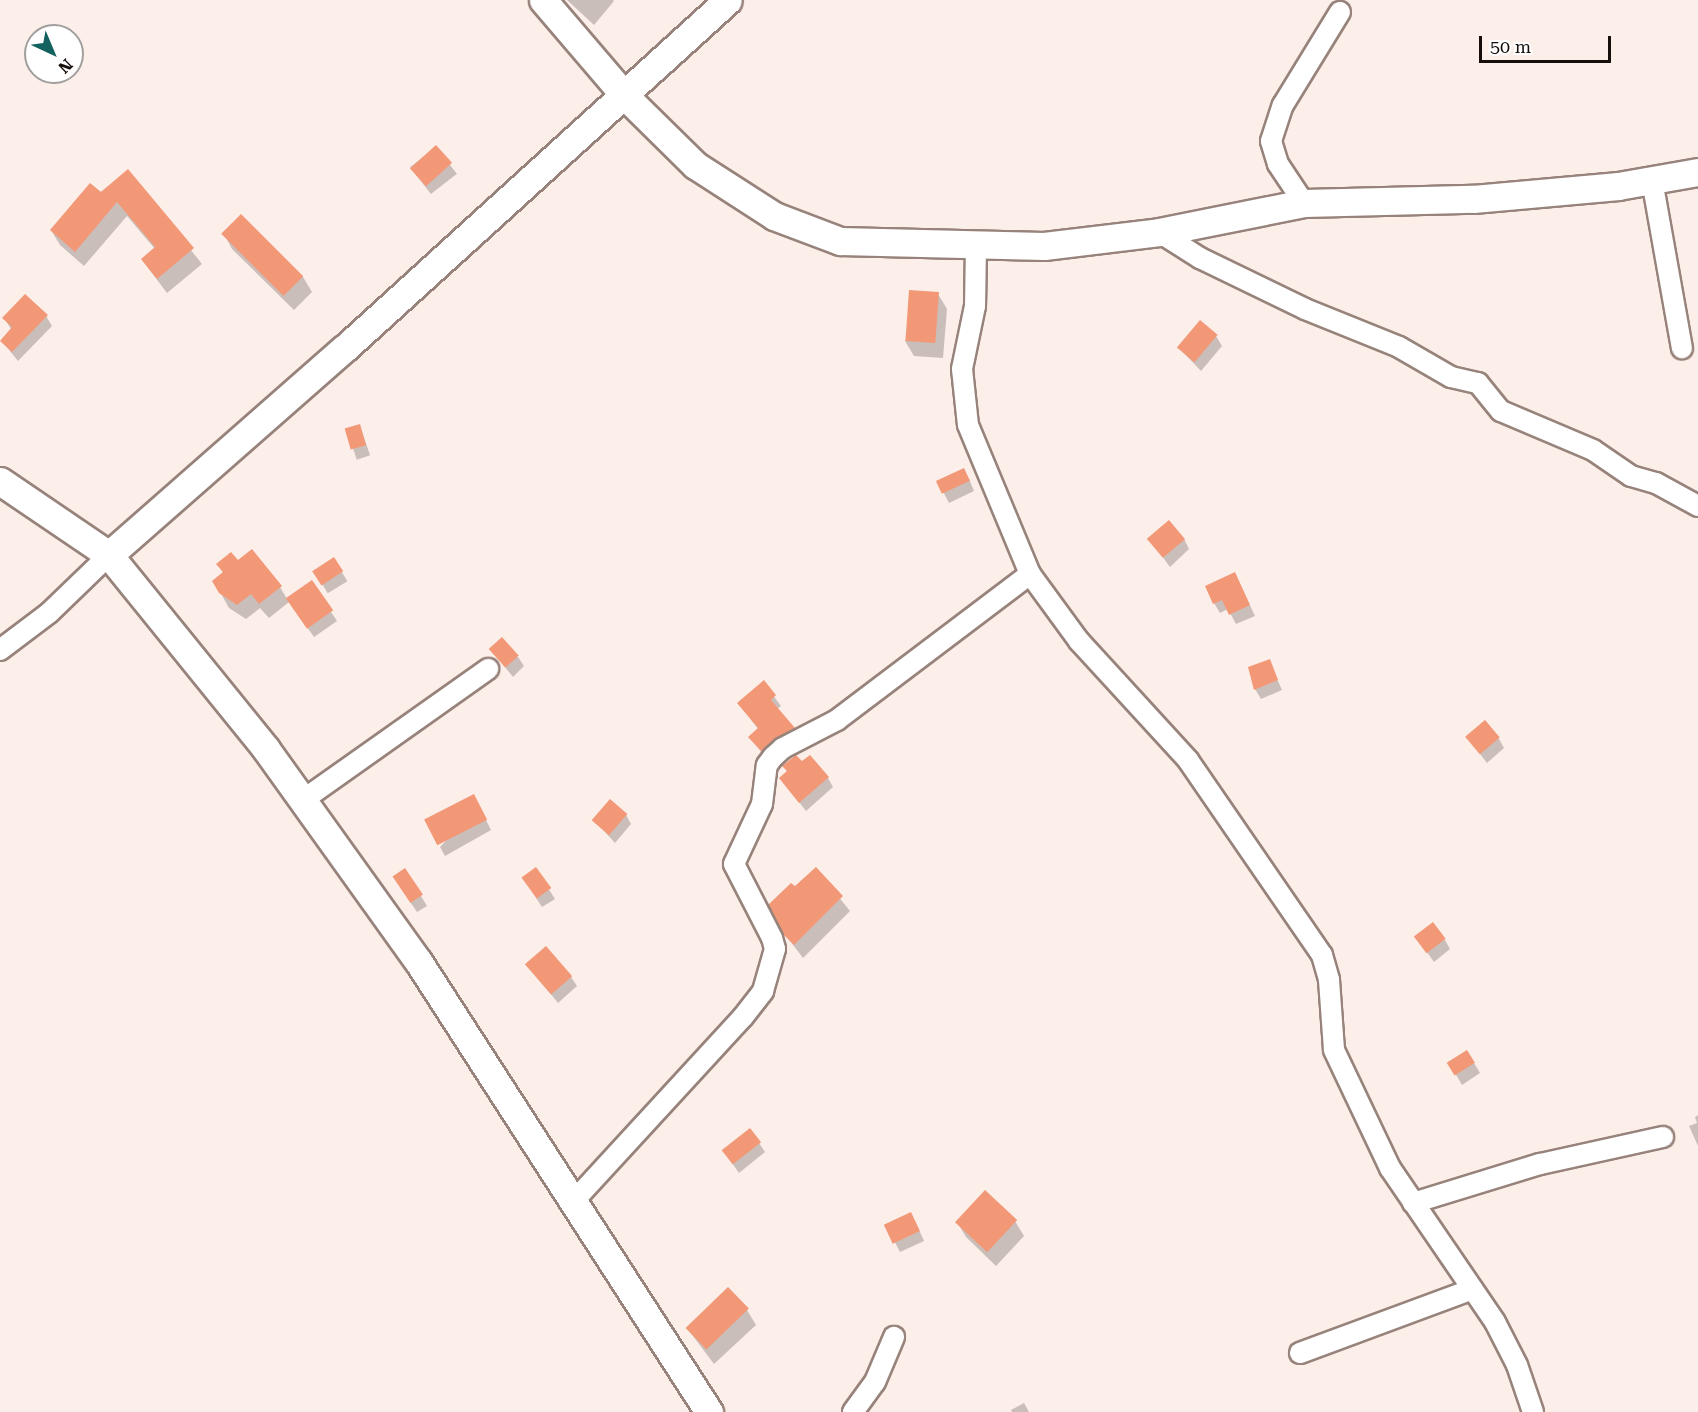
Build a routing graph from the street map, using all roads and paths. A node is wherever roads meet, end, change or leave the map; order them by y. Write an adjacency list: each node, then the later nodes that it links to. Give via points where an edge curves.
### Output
1 (543, 0): 4 (street)
2 (728, 0): 4 (street)
3 (1340, 12): 7 (street, via 1283,105 1271,141 1278,164)
4 (624, 95): 9 (street, via 695,165 774,216 840,241); 13 (street)
5 (1698, 172): 6 (street)
6 (1652, 180): 7 (street, via 1473,199); 10 (street)
7 (1304, 203): 8 (street)
8 (1158, 232): 9 (street, via 1044,246); 12 (street, via 1200,258 1305,309 1399,347 1451,377 1478,383 1501,411 1593,450 1630,476 1656,483)
9 (976, 244): 14 (street, via 975,306 962,369 968,425)
10 (1682, 348)
11 (0, 481): 13 (street)
12 (1698, 506)
13 (109, 555): 15 (street, via 49,613); 17 (street, via 226,697)
14 (1030, 574): 19 (street, via 1079,640 1188,760 1322,955 1329,980 1334,1050 1390,1168); 20 (street, via 837,720 783,747 767,765 762,804 734,864 775,949 763,991)
15 (0, 650)
16 (488, 669): 17 (street)
17 (303, 800): 20 (street, via 418,961)
18 (1663, 1137): 19 (street, via 1540,1164)
19 (1413, 1203): 21 (street)
20 (572, 1204): 24 (street)
21 (1473, 1289): 23 (street); 26 (street, via 1517,1365)
22 (894, 1337): 25 (street, via 875,1382)
23 (1300, 1353)
24 (709, 1412)
25 (853, 1412)
26 (1533, 1412)

